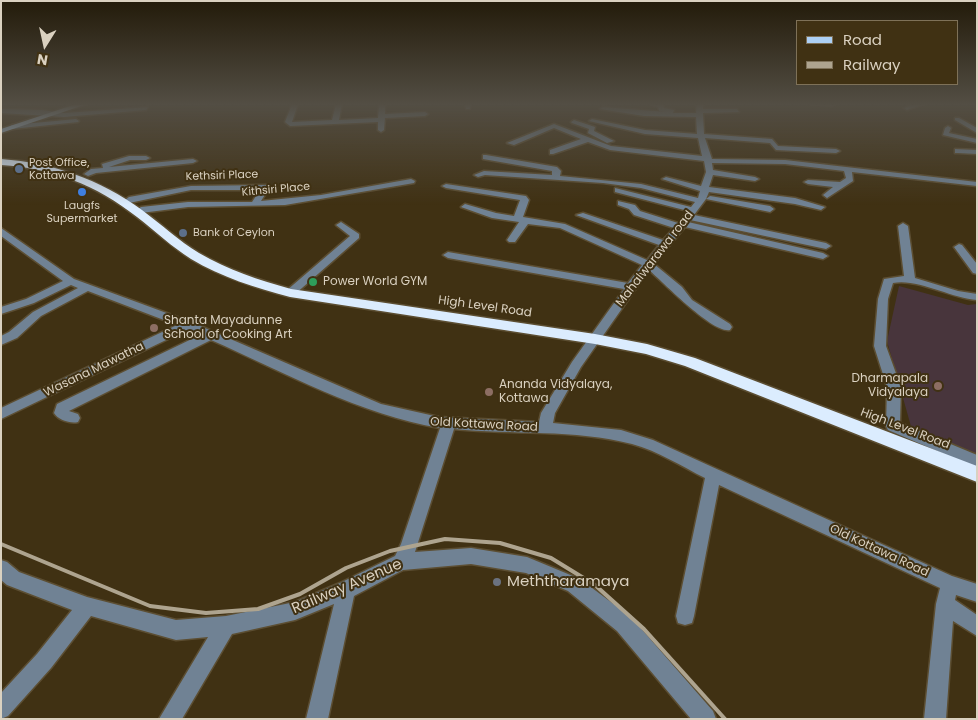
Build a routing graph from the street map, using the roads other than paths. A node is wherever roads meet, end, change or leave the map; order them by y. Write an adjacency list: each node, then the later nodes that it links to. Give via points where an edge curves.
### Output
1 (524, 138): 9 (street)
2 (580, 138): 7 (street)
3 (603, 138): 16 (street, via 616,143)
4 (702, 138): 16 (street, Mahalwarawa road)
5 (724, 138): 10 (street, via 772,141 776,148)
6 (961, 138): 8 (street)
7 (586, 140): 12 (street); 16 (street, via 626,151)
8 (977, 141)
9 (511, 143)
10 (836, 151)
11 (958, 151): 13 (street)
12 (553, 152)
13 (977, 152)
14 (1, 155): 22 (highway, High Level Road)
15 (486, 157): 24 (street, via 554,169 557,171)
16 (708, 157): 20 (street); 21 (street, Mahalwarawa road)
17 (146, 158): 22 (street, via 115,161)
18 (192, 160): 22 (street)
19 (1, 162): 60 (highway, High Level Road, via 28,164 86,179 132,208 161,233 216,267 243,279)
20 (847, 169): 30 (street); 31 (street, via 851,178)
21 (710, 172): 26 (street); 33 (street, Mahalwarawa road)
22 (91, 173): 35 (highway, High Level Road)
23 (478, 175): 24 (street)
24 (555, 179): 27 (street)
25 (666, 179): 33 (street)
26 (755, 179)
27 (581, 180): 33 (street); 44 (street)
28 (411, 181): 37 (street, Kithsiri Place, via 308,199)
29 (808, 182): 31 (street)
30 (977, 184)
31 (842, 185): 34 (street)
32 (446, 186): 43 (street, via 523,198)
33 (704, 194): 39 (street, via 795,201); 40 (street); 44 (street, Mahalwarawa road)
34 (827, 196)
35 (129, 200): 37 (street, Kethsiri Place, via 190,188 266,187); 41 (highway, High Level Road)
36 (621, 203): 44 (street, via 632,207 637,214)
37 (255, 204): 41 (street, Kithsiri Place, via 163,206)
38 (465, 207): 43 (street, via 495,216)
39 (821, 207)
40 (770, 209)
41 (141, 210): 60 (highway, High Level Road, via 166,231 220,265)
42 (580, 215): 49 (street)
43 (522, 219): 48 (street); 54 (street, via 562,226)
44 (686, 220): 49 (street, Mahalwarawa road); 50 (street); 53 (street)
45 (341, 225): 60 (street, via 356,236)
46 (903, 226): 57 (street)
47 (1, 231): 56 (street, Old Kottawa Road)
48 (512, 240)
49 (665, 244): 54 (street, Mahalwarawa road)
50 (826, 246)
51 (959, 247): 55 (street)
52 (448, 256): 58 (street)
53 (823, 256)
54 (648, 264): 58 (street, Mahalwarawa road); 64 (street, via 688,302)
55 (977, 271)
56 (70, 281): 59 (street, Old Kottawa Road); 62 (street)
57 (910, 281): 61 (street); 72 (street, via 894,278 888,281 883,299 880,346 894,387 893,426)
58 (630, 287): 66 (street, Mahalwarawa road)
59 (86, 288): 63 (street, Old Kottawa Road); 67 (street, via 37,314)
60 (292, 292): 66 (highway, High Level Road)
61 (977, 298)
62 (1, 311)
63 (187, 325): 65 (street, Old Kottawa Road); 68 (street, Wasana Mawatha)
64 (726, 327)
65 (211, 335): 69 (street, via 62,408 61,413); 70 (street, Old Kottawa Road, via 377,408 402,417)
66 (596, 337): 71 (street, Mahalwarawa road, via 548,413); 73 (highway, High Level Road, via 692,359); 74 (highway, High Level Road, via 690,362)
67 (1, 341)
68 (1, 414)
69 (73, 418)
70 (448, 425): 71 (street, Old Kottawa Road); 76 (street, via 409,547)
71 (544, 429): 75 (street, Old Kottawa Road, via 623,436 675,456)
72 (977, 462)
73 (977, 468)
74 (977, 474)
75 (714, 476): 78 (street, Old Kottawa Road); 83 (street)
76 (401, 562): 79 (street, Railway Avenue); 89 (street, Railway Avenue, via 471,556 527,565 574,585 624,624)
77 (1, 568): 82 (street, Railway Avenue, via 13,579)
78 (950, 584): 80 (street, Old Kottawa Road); 81 (street)
79 (346, 590): 84 (street, Railway Avenue, via 295,611); 88 (street)
80 (977, 593)
81 (945, 604): 85 (street); 90 (street)
82 (87, 606): 84 (street, Railway Avenue, via 176,630); 86 (street)
83 (685, 616)
84 (226, 626): 87 (street)
85 (977, 627)
86 (1, 709)
87 (170, 719)
88 (317, 719)
89 (705, 719)
90 (935, 719)

